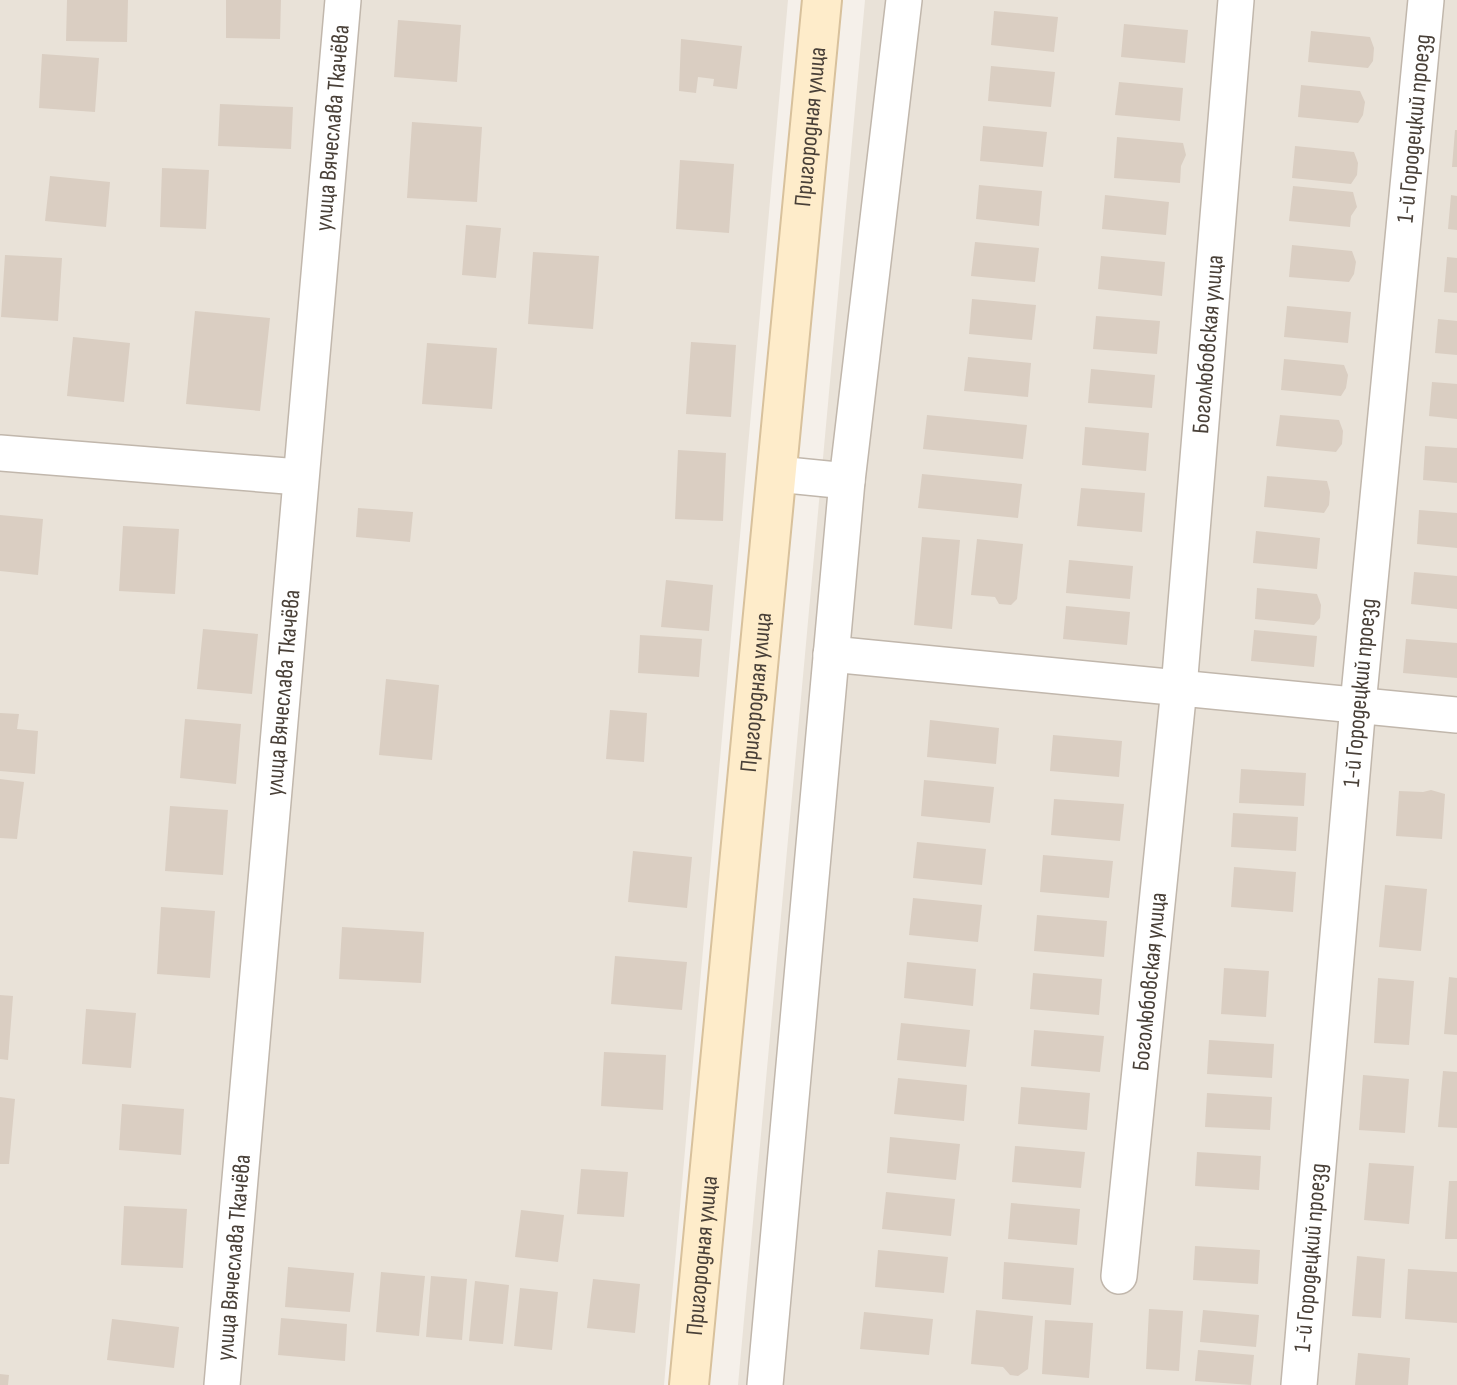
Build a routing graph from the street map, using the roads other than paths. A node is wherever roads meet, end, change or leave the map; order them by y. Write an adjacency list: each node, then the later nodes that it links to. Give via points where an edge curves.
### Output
1 (343, 0): 8 (street, улица Вячеслава Ткачёва)
2 (822, 0): 7 (street, Пригородная улица)
3 (904, 0): 9 (street)
4 (1236, 0): 11 (street, Боголюбовская улица)
5 (1426, 0): 12 (street, 1-й Городецкий проезд)
6 (0, 453): 8 (street)
7 (777, 474): 9 (street); 16 (street, Пригородная улица)
8 (299, 477): 15 (street, улица Вячеслава Ткачёва)
9 (847, 481): 10 (street)
10 (831, 654): 11 (street); 17 (street)
11 (1179, 688): 12 (street); 14 (street, Боголюбовская улица)
12 (1358, 705): 13 (street); 18 (street, 1-й Городецкий проезд)
13 (1457, 715)
14 (1119, 1276)
15 (222, 1385)
16 (689, 1385)
17 (765, 1385)
18 (1299, 1385)

